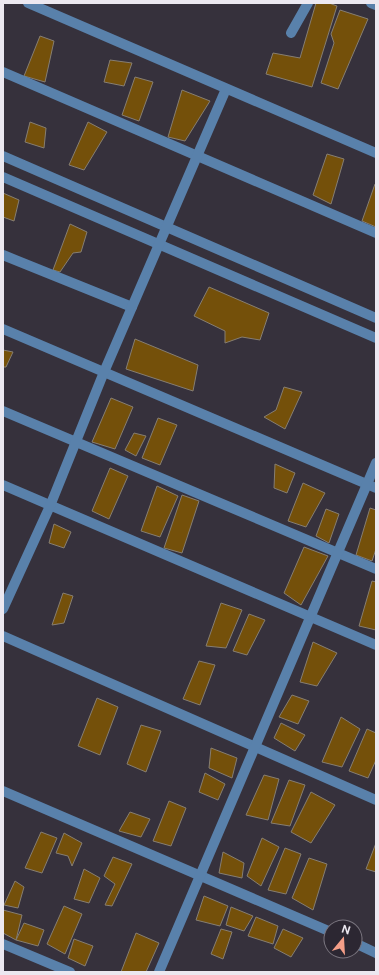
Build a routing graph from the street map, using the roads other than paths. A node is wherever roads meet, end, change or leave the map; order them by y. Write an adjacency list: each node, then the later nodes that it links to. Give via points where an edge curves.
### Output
1 (28, 3): 7 (street)
2 (308, 3): 5 (street)
3 (371, 3): 4 (street)
4 (376, 5)
5 (291, 34)
6 (3, 72): 9 (street)
7 (226, 89): 8 (street); 9 (street)
8 (376, 153)
9 (197, 155): 12 (street); 13 (street)
10 (3, 156): 12 (street)
11 (3, 177): 14 (street)
12 (166, 228): 14 (street); 17 (street)
13 (376, 233)
14 (158, 245): 16 (street); 19 (street)
15 (3, 255): 16 (street)
16 (132, 307): 20 (street)
17 (376, 318)
18 (3, 329): 20 (street)
19 (376, 338)
20 (104, 372): 22 (street); 25 (street)
21 (3, 411): 22 (street)
22 (76, 442): 26 (street); 27 (street)
23 (376, 463): 25 (street)
24 (3, 486): 26 (street)
25 (371, 486): 27 (street)
26 (50, 506): 29 (street); 30 (street)
27 (337, 552): 28 (street); 30 (street)
28 (376, 569)
29 (3, 609)
30 (310, 618): 32 (street); 33 (street)
31 (3, 636): 33 (street)
32 (376, 645)
33 (255, 746): 35 (street); 36 (street)
34 (3, 791): 36 (street)
35 (376, 800)
36 (200, 876): 37 (street); 42 (street)
37 (323, 929)
38 (3, 944): 41 (street)
39 (363, 947): 40 (street)
40 (376, 953)
41 (70, 972)
42 (159, 972)

